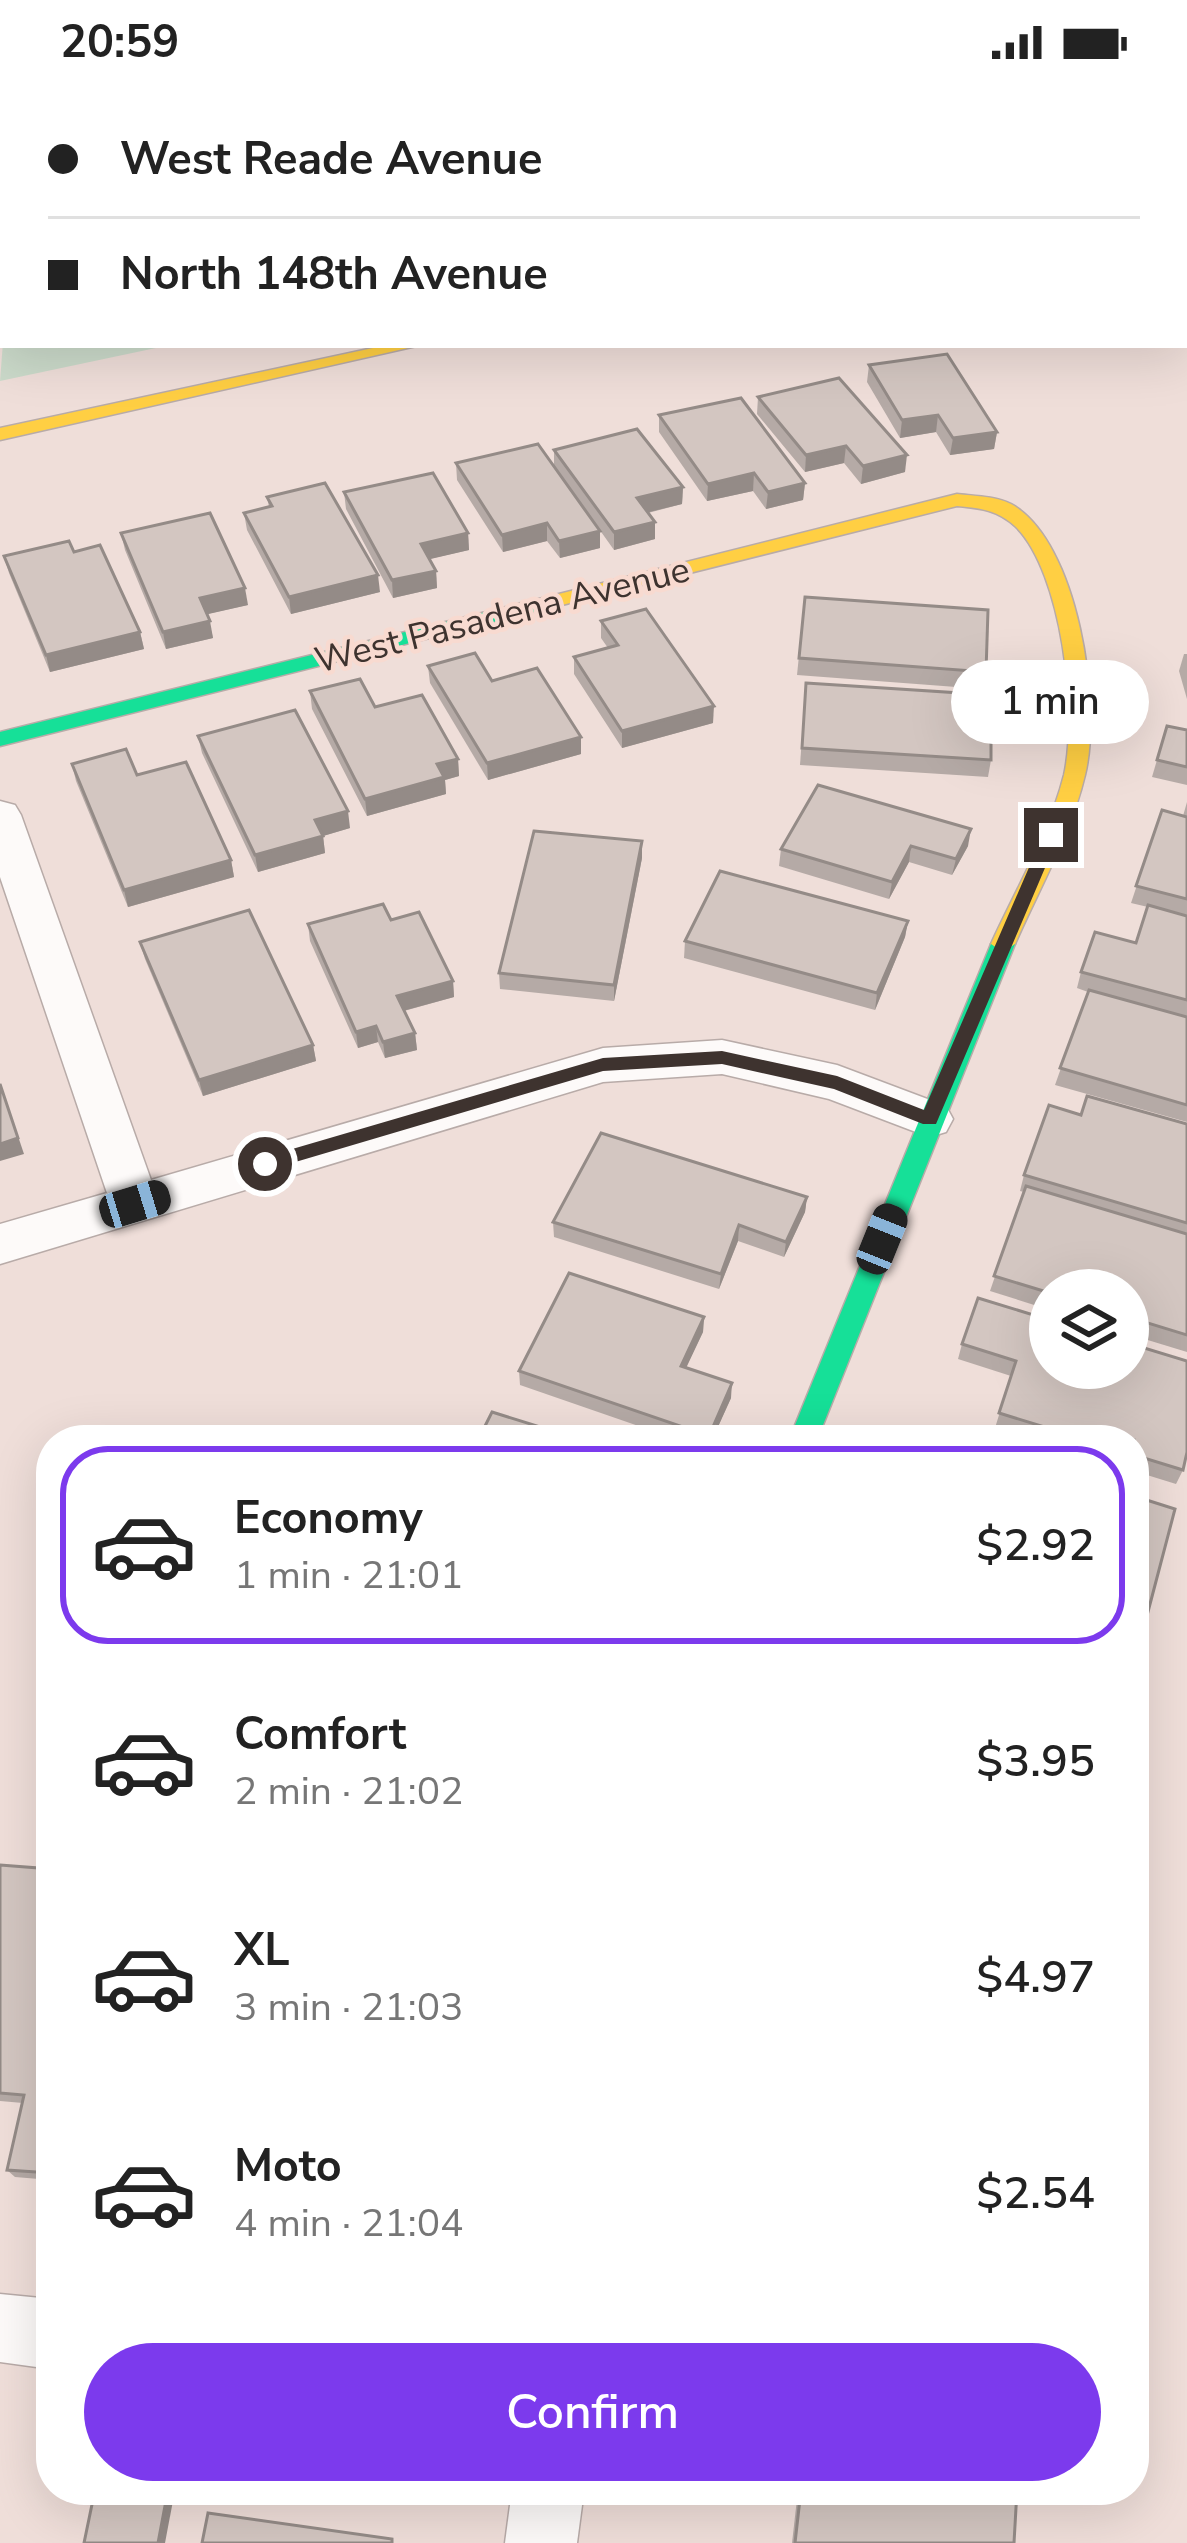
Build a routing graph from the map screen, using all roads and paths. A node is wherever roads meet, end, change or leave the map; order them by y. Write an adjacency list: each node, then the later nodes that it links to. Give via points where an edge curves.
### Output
1 (398, 348): 2 (street)
2 (0, 434)
3 (0, 739): 5 (street, West Pasadena Avenue, via 957,500 1005,508 1034,538 1068,616 1081,700 1075,772)
4 (0, 815): 6 (street)
5 (929, 1119): 6 (street, via 837,1083 722,1057 603,1065); 8 (street)
6 (135, 1204): 7 (street)
7 (0, 1244)
8 (809, 1425)
9 (0, 2328): 10 (street)
10 (36, 2332)
11 (546, 2505): 12 (street)
12 (541, 2543)

